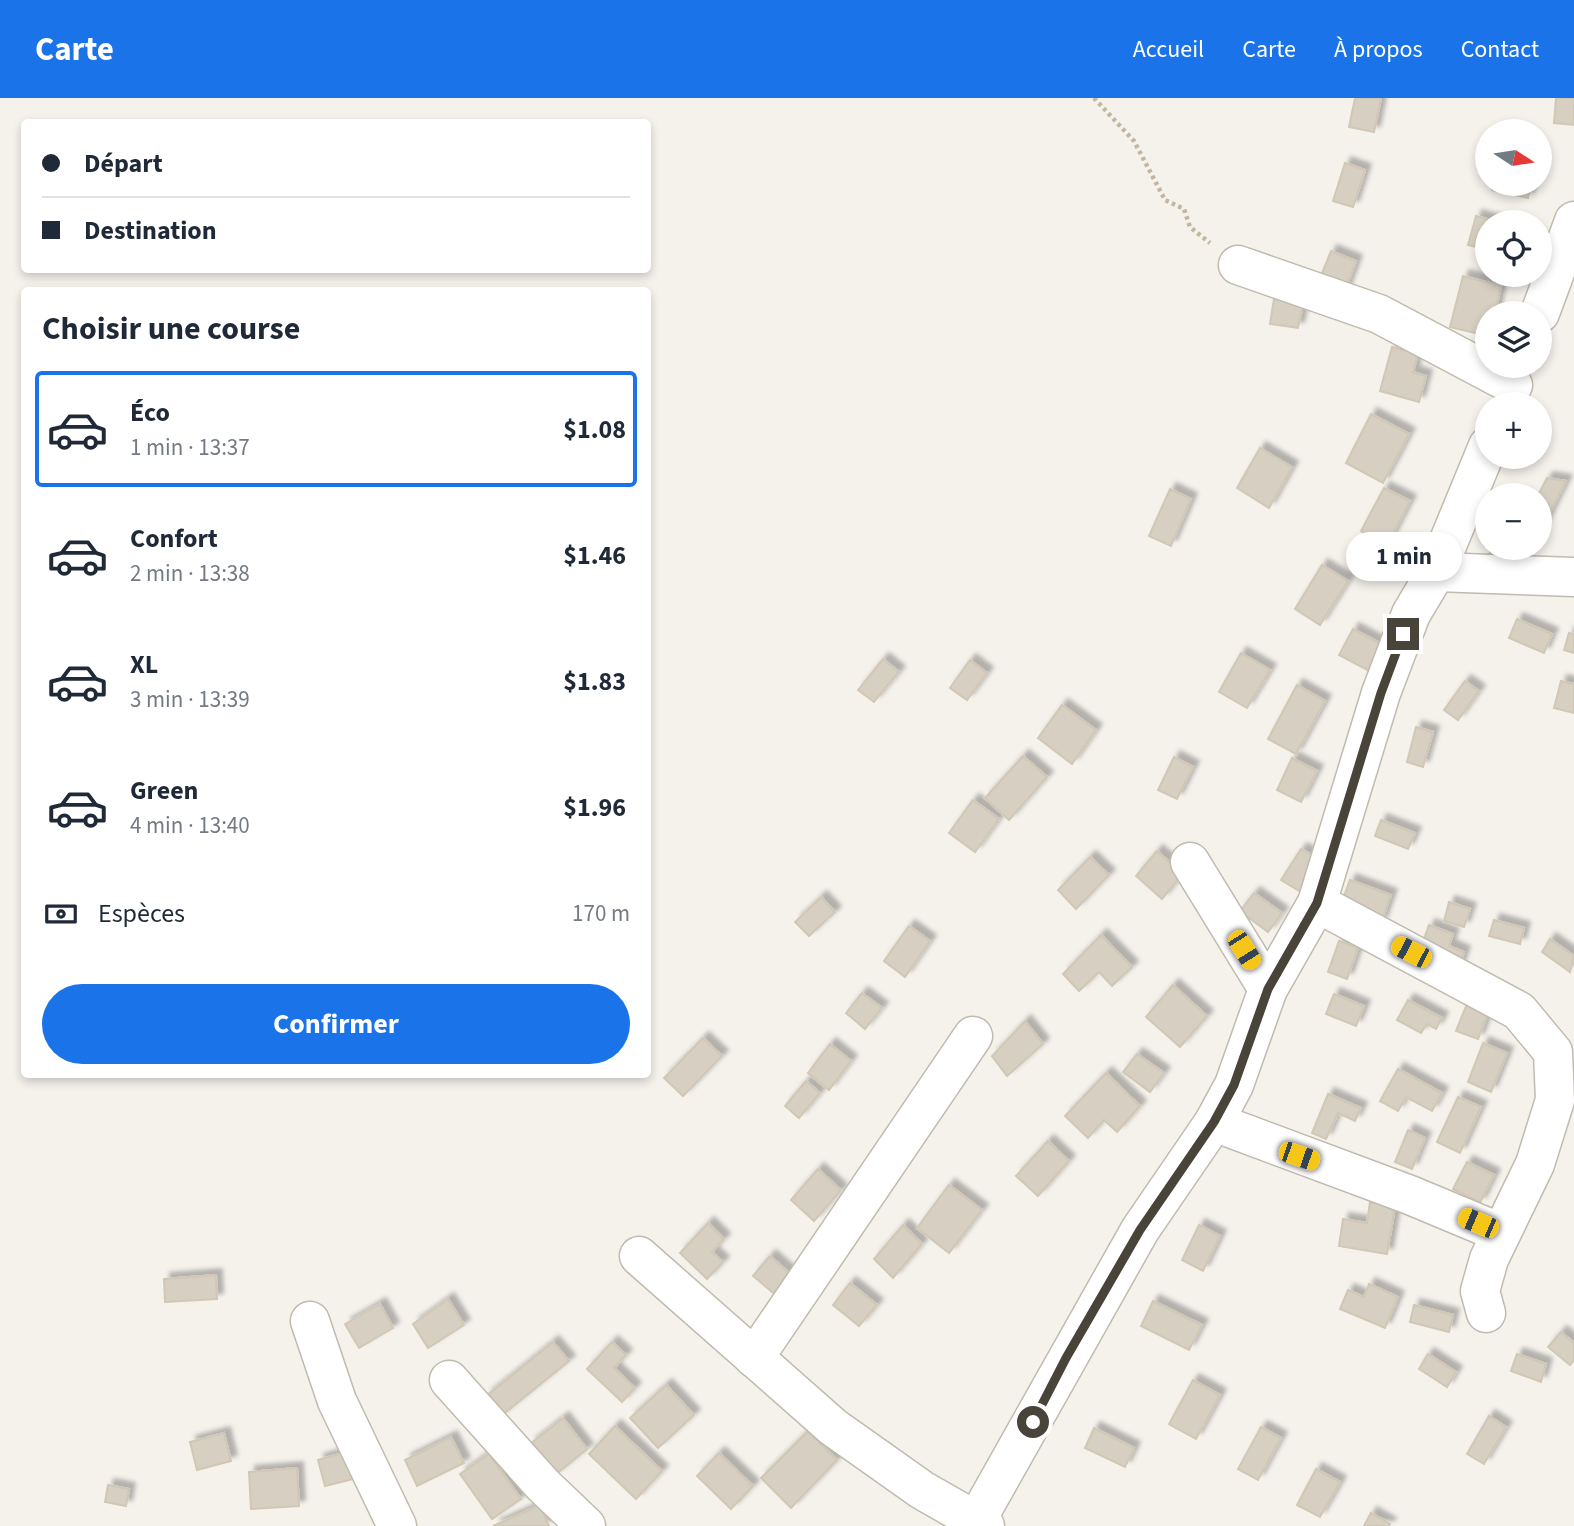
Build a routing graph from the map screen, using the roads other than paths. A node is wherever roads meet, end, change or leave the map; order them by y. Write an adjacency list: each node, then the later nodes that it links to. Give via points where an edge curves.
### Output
1 (1574, 221): 3 (street)
2 (1238, 265): 4 (street, via 1379,314)
3 (1544, 301)
4 (1513, 385)
5 (1479, 469): 6 (street)
6 (1436, 572): 7 (street); 9 (street, via 1411,614 1381,693)
7 (1574, 577)
8 (1190, 862): 10 (street)
9 (1317, 903): 10 (street); 12 (street, via 1519,1011 1553,1052)
10 (1268, 989): 13 (street, via 1234,1085)
11 (973, 1036): 18 (street)
12 (1565, 1105): 14 (street)
13 (1214, 1122): 14 (street); 20 (street, via 1140,1230)
14 (1501, 1233): 16 (street, via 1480,1291)
15 (639, 1256): 18 (street)
16 (1486, 1313)
17 (310, 1321): 21 (street, via 337,1401)
18 (754, 1358): 20 (street, via 833,1427 922,1490)
19 (449, 1380): 22 (street)
20 (981, 1524)
21 (397, 1526)
22 (586, 1526)

